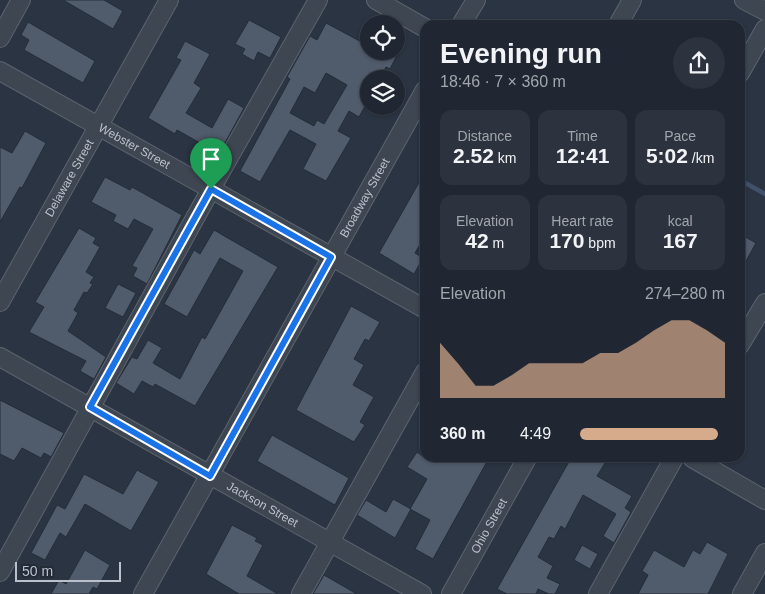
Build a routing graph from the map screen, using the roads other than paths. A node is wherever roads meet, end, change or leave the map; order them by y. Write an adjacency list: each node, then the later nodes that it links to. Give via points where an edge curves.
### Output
1 (21, 0): 13 (street)
2 (169, 0): 17 (street, Delaware Street)
3 (318, 0): 18 (street)
4 (376, 0): 11 (street)
5 (476, 0): 9 (street)
6 (632, 0): 10 (street)
7 (744, 0): 8 (street)
8 (765, 11)
9 (465, 20)
10 (621, 20)
11 (420, 25)
12 (765, 29): 14 (street)
13 (0, 38)
14 (745, 64)
15 (0, 71): 17 (street, Webster Street)
16 (420, 99): 19 (street, Broadway Street)
17 (98, 126): 18 (street, Webster Street); 20 (street, Delaware Street)
18 (211, 189): 19 (street, Webster Street); 26 (street)
19 (331, 257): 22 (street, Webster Street); 30 (street, Broadway Street)
20 (0, 302)
21 (765, 303): 23 (street)
22 (420, 306)
23 (745, 337)
24 (0, 357): 26 (street, Jackson Street)
25 (420, 381): 32 (street)
26 (90, 407): 30 (street, Jackson Street); 34 (street)
27 (525, 462): 38 (street, Ohio Street)
28 (672, 462): 39 (street)
29 (699, 462): 31 (street)
30 (210, 476): 32 (street, Jackson Street); 35 (street, Broadway Street)
31 (765, 500)
32 (330, 542): 36 (street); 37 (street, Jackson Street)
33 (765, 553): 40 (street)
34 (0, 572)
35 (143, 594)
36 (301, 594)
37 (422, 594)
38 (451, 594)
39 (598, 594)
40 (742, 594)

